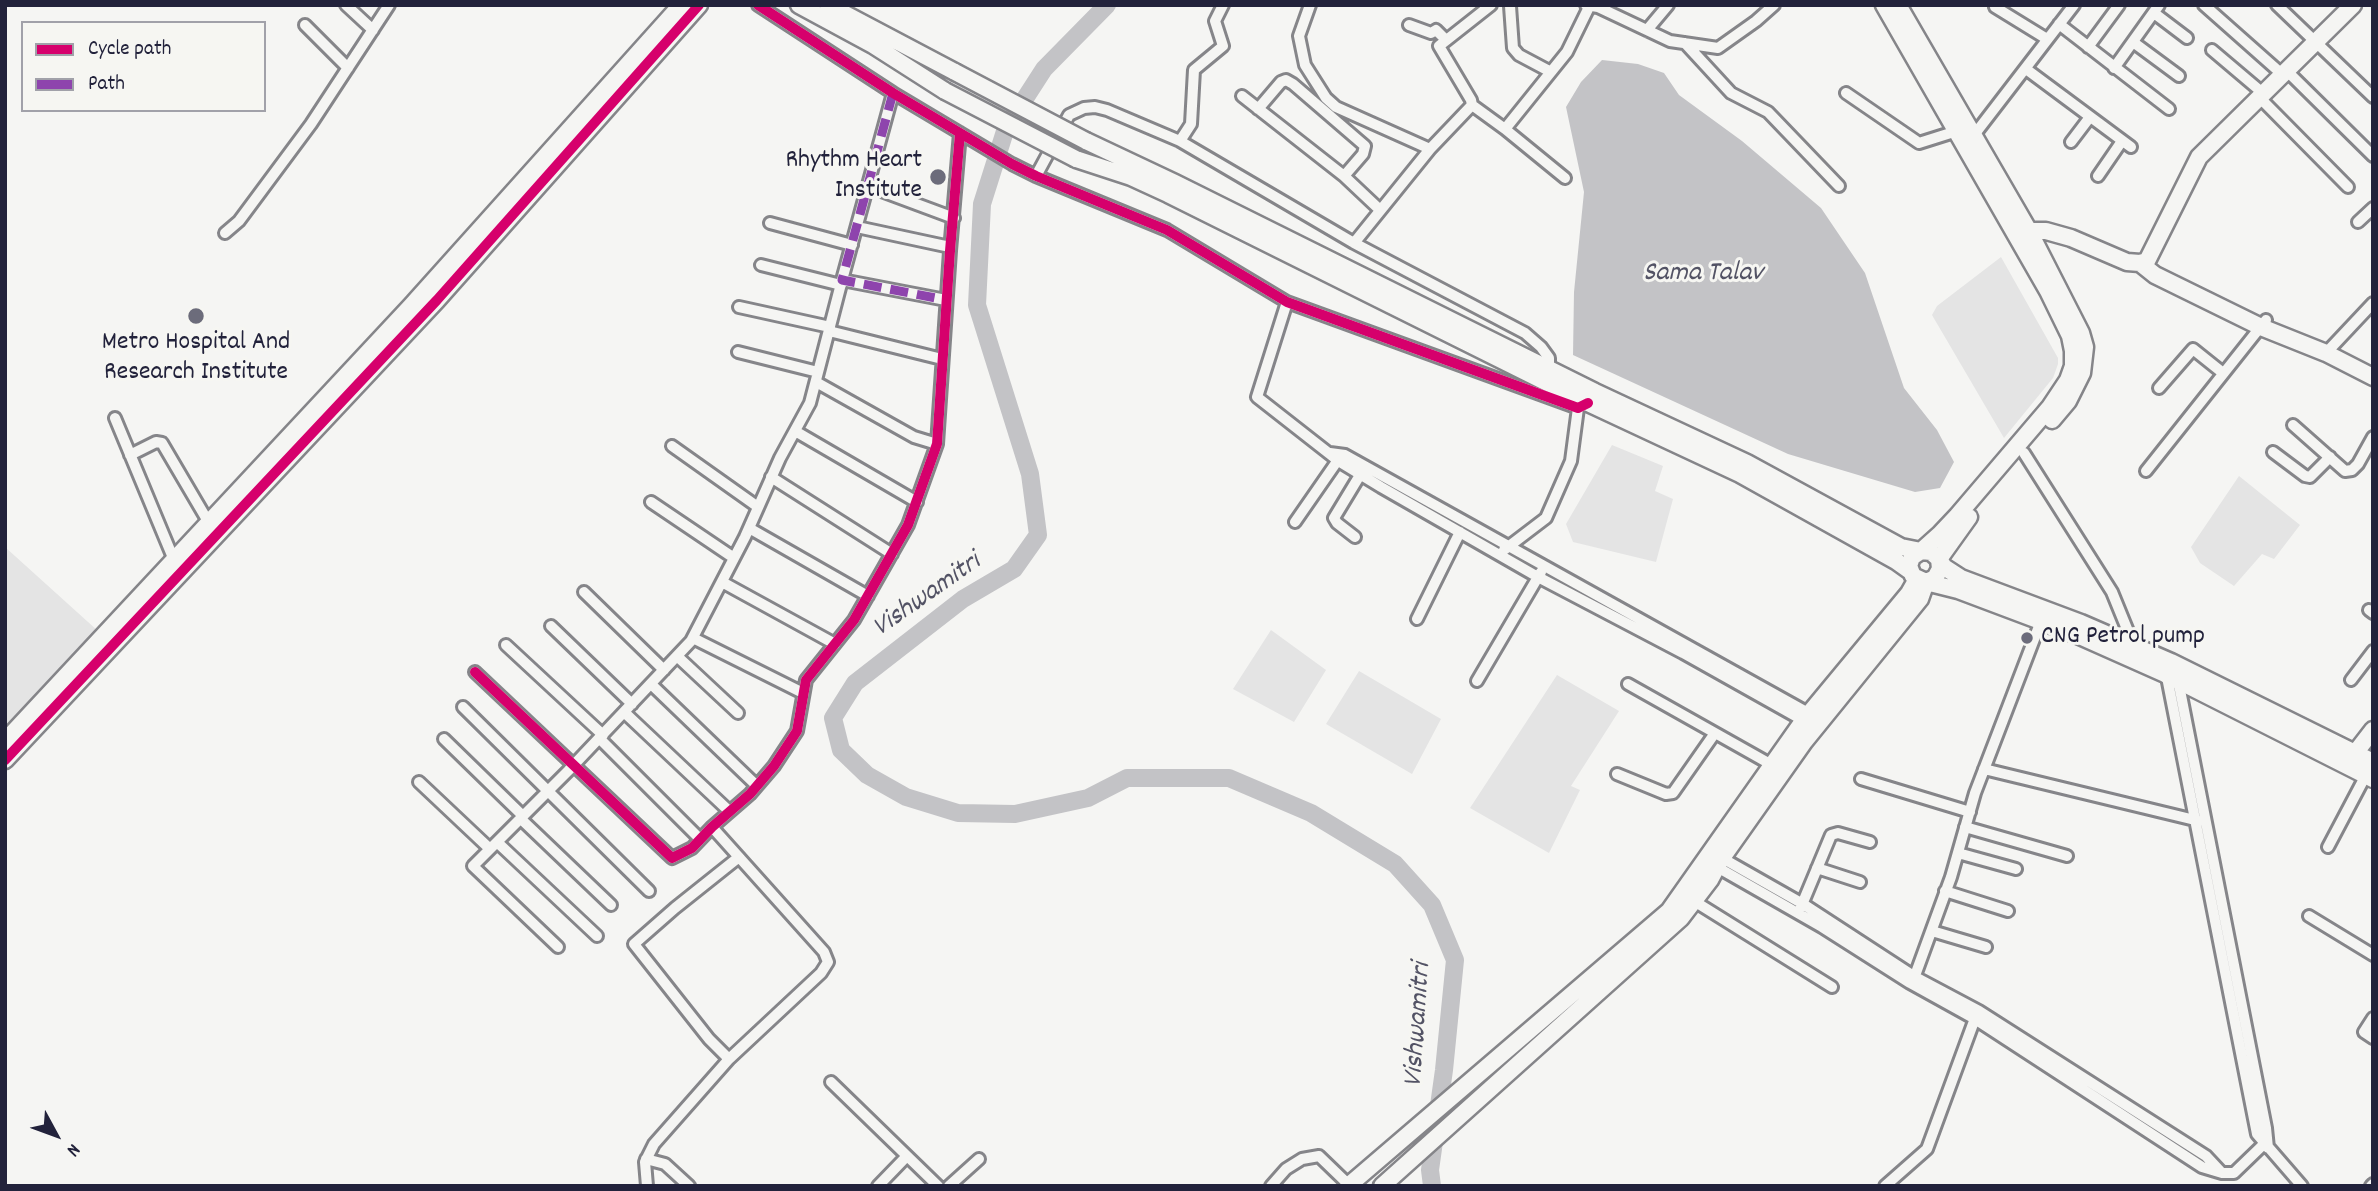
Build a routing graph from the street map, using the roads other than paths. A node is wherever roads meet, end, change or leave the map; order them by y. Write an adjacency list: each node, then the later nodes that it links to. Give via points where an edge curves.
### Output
1 (346, 5): 28 (street)
2 (389, 5): 28 (street)
3 (681, 5): 119 (main road)
4 (699, 5): 154 (main road, via 437,300)
5 (758, 5): 44 (street)
6 (799, 5): 98 (main road, bridge, via 944,91 1076,159 1168,194)
7 (828, 5): 92 (main road, bridge, via 1086,141)
8 (1223, 5): 56 (street, via 1215,21 1223,46 1194,70 1191,124)
9 (1310, 5): 58 (street, via 1299,36 1306,65 1326,98 1336,107)
10 (1491, 5): 32 (street)
11 (1498, 5): 21 (street)
12 (1668, 5): 29 (street)
13 (1774, 5): 34 (street, via 1718,48)
14 (1884, 5): 55 (main road)
15 (1898, 5): 55 (main road)
16 (2074, 5): 25 (street)
17 (2119, 5): 36 (street)
18 (2204, 5): 42 (street)
19 (2277, 5): 33 (street)
20 (2353, 5): 33 (main road)
21 (1511, 6): 41 (street, via 1513,48)
22 (1593, 6): 29 (street); 41 (street)
23 (1995, 7): 31 (street)
24 (2157, 9): 30 (street); 35 (street)
25 (2059, 24): 31 (street); 36 (street)
26 (305, 25): 38 (street)
27 (1409, 25): 32 (street, via 1431,33 1436,30)
28 (373, 30): 38 (street)
29 (1647, 30): 34 (street)
30 (2187, 38)
31 (2047, 39): 40 (street)
32 (1446, 40): 49 (street, via 1439,46)
33 (2315, 41): 42 (main road); 48 (street)
34 (1685, 43): 65 (street, via 1731,93 1768,112)
35 (2133, 43): 39 (street); 43 (street)
36 (2088, 47): 39 (street)
37 (2212, 50): 47 (street)
38 (348, 68): 74 (street, via 239,221)
39 (2114, 68): 51 (street)
40 (2026, 69): 52 (street); 55 (street)
41 (1551, 72): 53 (street)
42 (2285, 73): 47 (main road); 59 (street)
43 (2179, 76)
44 (893, 93): 54 (street); 64 (street)
45 (1846, 93): 55 (street, via 1920,143)
46 (1242, 96): 50 (street)
47 (2262, 96): 66 (street); 80 (main road, via 2199,157)
48 (2373, 97)
49 (1472, 105): 53 (street); 58 (street)
50 (1258, 109): 61 (street); 61 (street, via 1281,82 1293,84 1365,146)
51 (2169, 109)
52 (2090, 117): 57 (street); 62 (street, via 2127,144)
53 (1504, 130): 63 (street)
54 (962, 134): 60 (street); 69 (street)
55 (1965, 137): 73 (main road)
56 (1180, 141): 60 (street, via 1107,110 1084,108 1064,120); 76 (street)
57 (2071, 142)
58 (1430, 149): 68 (street)
59 (2373, 156)
60 (1036, 176): 84 (street, via 1167,230)
61 (1344, 176): 68 (street)
62 (2098, 176)
63 (1565, 178)
64 (867, 186): 69 (street); 72 (street)
65 (1839, 186)
66 (2348, 187)
67 (2373, 208): 70 (street)
68 (1379, 209): 76 (street)
69 (954, 218): 78 (street)
70 (2358, 222)
71 (770, 223): 77 (street)
72 (857, 226): 77 (street); 78 (street)
73 (2020, 228): 75 (main road); 79 (main road); 80 (main road, via 2048,222 2077,230); 124 (main road, via 2070,336 2073,366 2050,407)
74 (225, 233)
75 (2072, 239): 79 (main road, via 2053,246); 80 (main road, via 2127,262)
76 (1354, 243): 92 (street, via 1525,333 1549,358)
77 (852, 245): 82 (street)
78 (950, 247): 83 (street)
79 (2045, 259): 106 (main road, via 2081,333 2085,360 2068,401)
80 (2142, 262): 87 (main road)
81 (761, 265): 82 (street)
82 (841, 283): 83 (street); 88 (street)
83 (946, 300): 91 (street)
84 (1287, 302): 98 (street); 108 (street, via 1257,397)
85 (2373, 303): 89 (street)
86 (739, 307): 88 (street)
87 (2263, 323): 89 (main road); 94 (street)
88 (830, 329): 91 (street); 95 (street)
89 (2329, 350): 93 (main road); 96 (main road)
90 (738, 352): 95 (street)
91 (942, 359): 103 (street)
92 (1549, 369): 113 (main road)
93 (2373, 370)
94 (2223, 373): 97 (street, via 2193,349); 110 (street)
95 (817, 377): 101 (street); 103 (street, via 914,437)
96 (2373, 377)
97 (2159, 388)
98 (1583, 406): 113 (main road); 123 (street, via 1571,461 1546,518)
99 (115, 418): 107 (street)
100 (2293, 425): 109 (street)
101 (795, 431): 112 (street); 115 (street)
102 (2373, 437): 109 (street, via 2352,470 2345,471)
103 (937, 444): 115 (street)
104 (672, 446): 117 (street)
105 (2273, 452): 109 (street, via 2310,477)
106 (2024, 453): 128 (main road); 143 (street, via 2112,592)
107 (130, 455): 119 (street, via 162,443); 129 (street)
108 (1334, 456): 111 (street); 118 (street); 123 (street, via 1343,454)
109 (2330, 457)
110 (2146, 471)
111 (1360, 475): 121 (street); 122 (street, via 1334,518)
112 (772, 477): 117 (street); 125 (street)
113 (1759, 477): 116 (main road)
114 (651, 502): 127 (street)
115 (917, 502): 125 (street)
116 (1807, 503): 124 (main road, via 1901,547); 132 (main road)
117 (758, 507): 120 (street)
118 (1295, 522)
119 (209, 523): 129 (main road)
120 (749, 528): 127 (street); 135 (street)
121 (1460, 532): 126 (street); 136 (street)
122 (1355, 537)
123 (1508, 546): 126 (street); 130 (street)
124 (1921, 551): 128 (main road); 132 (main road, via 1910,561)
125 (892, 554): 135 (street)
126 (1499, 554): 131 (street)
127 (734, 558): 133 (street)
128 (1939, 559): 132 (main road, via 1938,574); 143 (main road, via 1961,578)
129 (174, 560): 154 (main road)
130 (1546, 566): 131 (street); 137 (street)
131 (1538, 577): 137 (street); 150 (street)
132 (1918, 578): 138 (main road); 158 (main road, via 1920,599)
133 (722, 582): 140 (street); 141 (street)
134 (584, 592): 146 (street)
135 (868, 596): 141 (street)
136 (1417, 619)
137 (1632, 620): 158 (street)
138 (2041, 621): 147 (main road); 168 (street)
139 (551, 626): 156 (street)
140 (693, 638): 145 (street); 153 (street)
141 (835, 644): 153 (street, via 806,680)
142 (506, 645): 161 (street)
143 (2134, 646): 147 (main road)
144 (2373, 651): 149 (street)
145 (678, 657): 146 (street); 157 (street)
146 (664, 670): 151 (street)
147 (2174, 671): 165 (main road); 165 (main road); 177 (street)
148 (475, 672): 167 (street)
149 (2351, 680)
150 (1477, 681)
151 (651, 684): 156 (street); 172 (street)
152 (1628, 684): 160 (street)
153 (803, 693): 172 (street, via 797,731)
154 (48, 705): 163 (main road); 164 (main road)
155 (463, 707): 173 (street)
156 (628, 708): 161 (street); 174 (street)
157 (738, 713)
158 (1812, 720): 166 (main road); 187 (main road)
159 (2373, 730): 165 (main road)
160 (1715, 733): 166 (street); 169 (street, via 1670,794)
161 (601, 737): 167 (street); 180 (street)
162 (444, 739): 176 (street)
163 (5, 741)
164 (5, 761)
165 (2368, 762): 183 (street)
166 (1772, 765): 187 (main road)
167 (573, 766): 173 (street); 180 (street, via 673,858)
168 (1984, 769): 175 (street); 177 (street)
169 (1617, 774)
170 (1860, 779): 175 (street)
171 (419, 782): 182 (street)
172 (757, 786): 174 (street)
173 (549, 791): 176 (street); 191 (street)
174 (729, 811): 178 (street)
175 (1970, 812): 179 (street)
176 (522, 818): 182 (street); 194 (street)
177 (2200, 821): 212 (street, via 2266,1128)
178 (712, 827): 180 (street); 186 (street)
179 (1965, 827): 184 (street); 185 (street)
180 (700, 839)
181 (1870, 842): 188 (street, via 1835,833)
182 (494, 845): 199 (street); 200 (street, via 473,866)
183 (2328, 846)
184 (1958, 853): 189 (street); 192 (street)
185 (2067, 856)
186 (739, 857): 210 (street, via 824,951 828,962); 210 (street, via 634,944)
187 (1719, 858): 193 (main road); 195 (street); 207 (main road, via 1669,911)
188 (1817, 868): 190 (street); 195 (street)
189 (2016, 869)
190 (1860, 882)
191 (649, 891)
192 (1945, 891): 196 (street); 198 (street)
193 (1694, 901): 204 (street); 209 (main road, via 1681,918)
194 (611, 905)
195 (1801, 908): 203 (street)
196 (2008, 911)
197 (2309, 916): 202 (street)
198 (1932, 931): 201 (street); 203 (street)
199 (597, 936)
200 (558, 947)
201 (1986, 947)
202 (2373, 955)
203 (1913, 981): 205 (street)
204 (1832, 987)
205 (1976, 1015): 216 (street, via 2206,1156 2222,1173); 225 (street, via 1927,1149)
206 (2373, 1018): 208 (street, via 2364,1032)
207 (1535, 1026): 209 (main road); 223 (main road)
208 (2373, 1038)
209 (1545, 1040): 224 (main road)
210 (729, 1059): 214 (street)
211 (831, 1082): 213 (street)
212 (2266, 1146): 216 (street); 227 (street)
213 (907, 1156): 219 (street); 220 (street)
214 (646, 1159): 217 (street); 218 (street, via 665,1164)
215 (979, 1159): 221 (street)
216 (2234, 1173): 226 (street)
217 (647, 1186)
218 (689, 1186)
219 (878, 1186)
220 (938, 1186)
221 (949, 1186)
222 (1271, 1186): 223 (street, via 1286,1169 1319,1156)
223 (1349, 1186)
224 (1382, 1186)
225 (1885, 1186)
226 (2224, 1186)
227 (2302, 1186)

